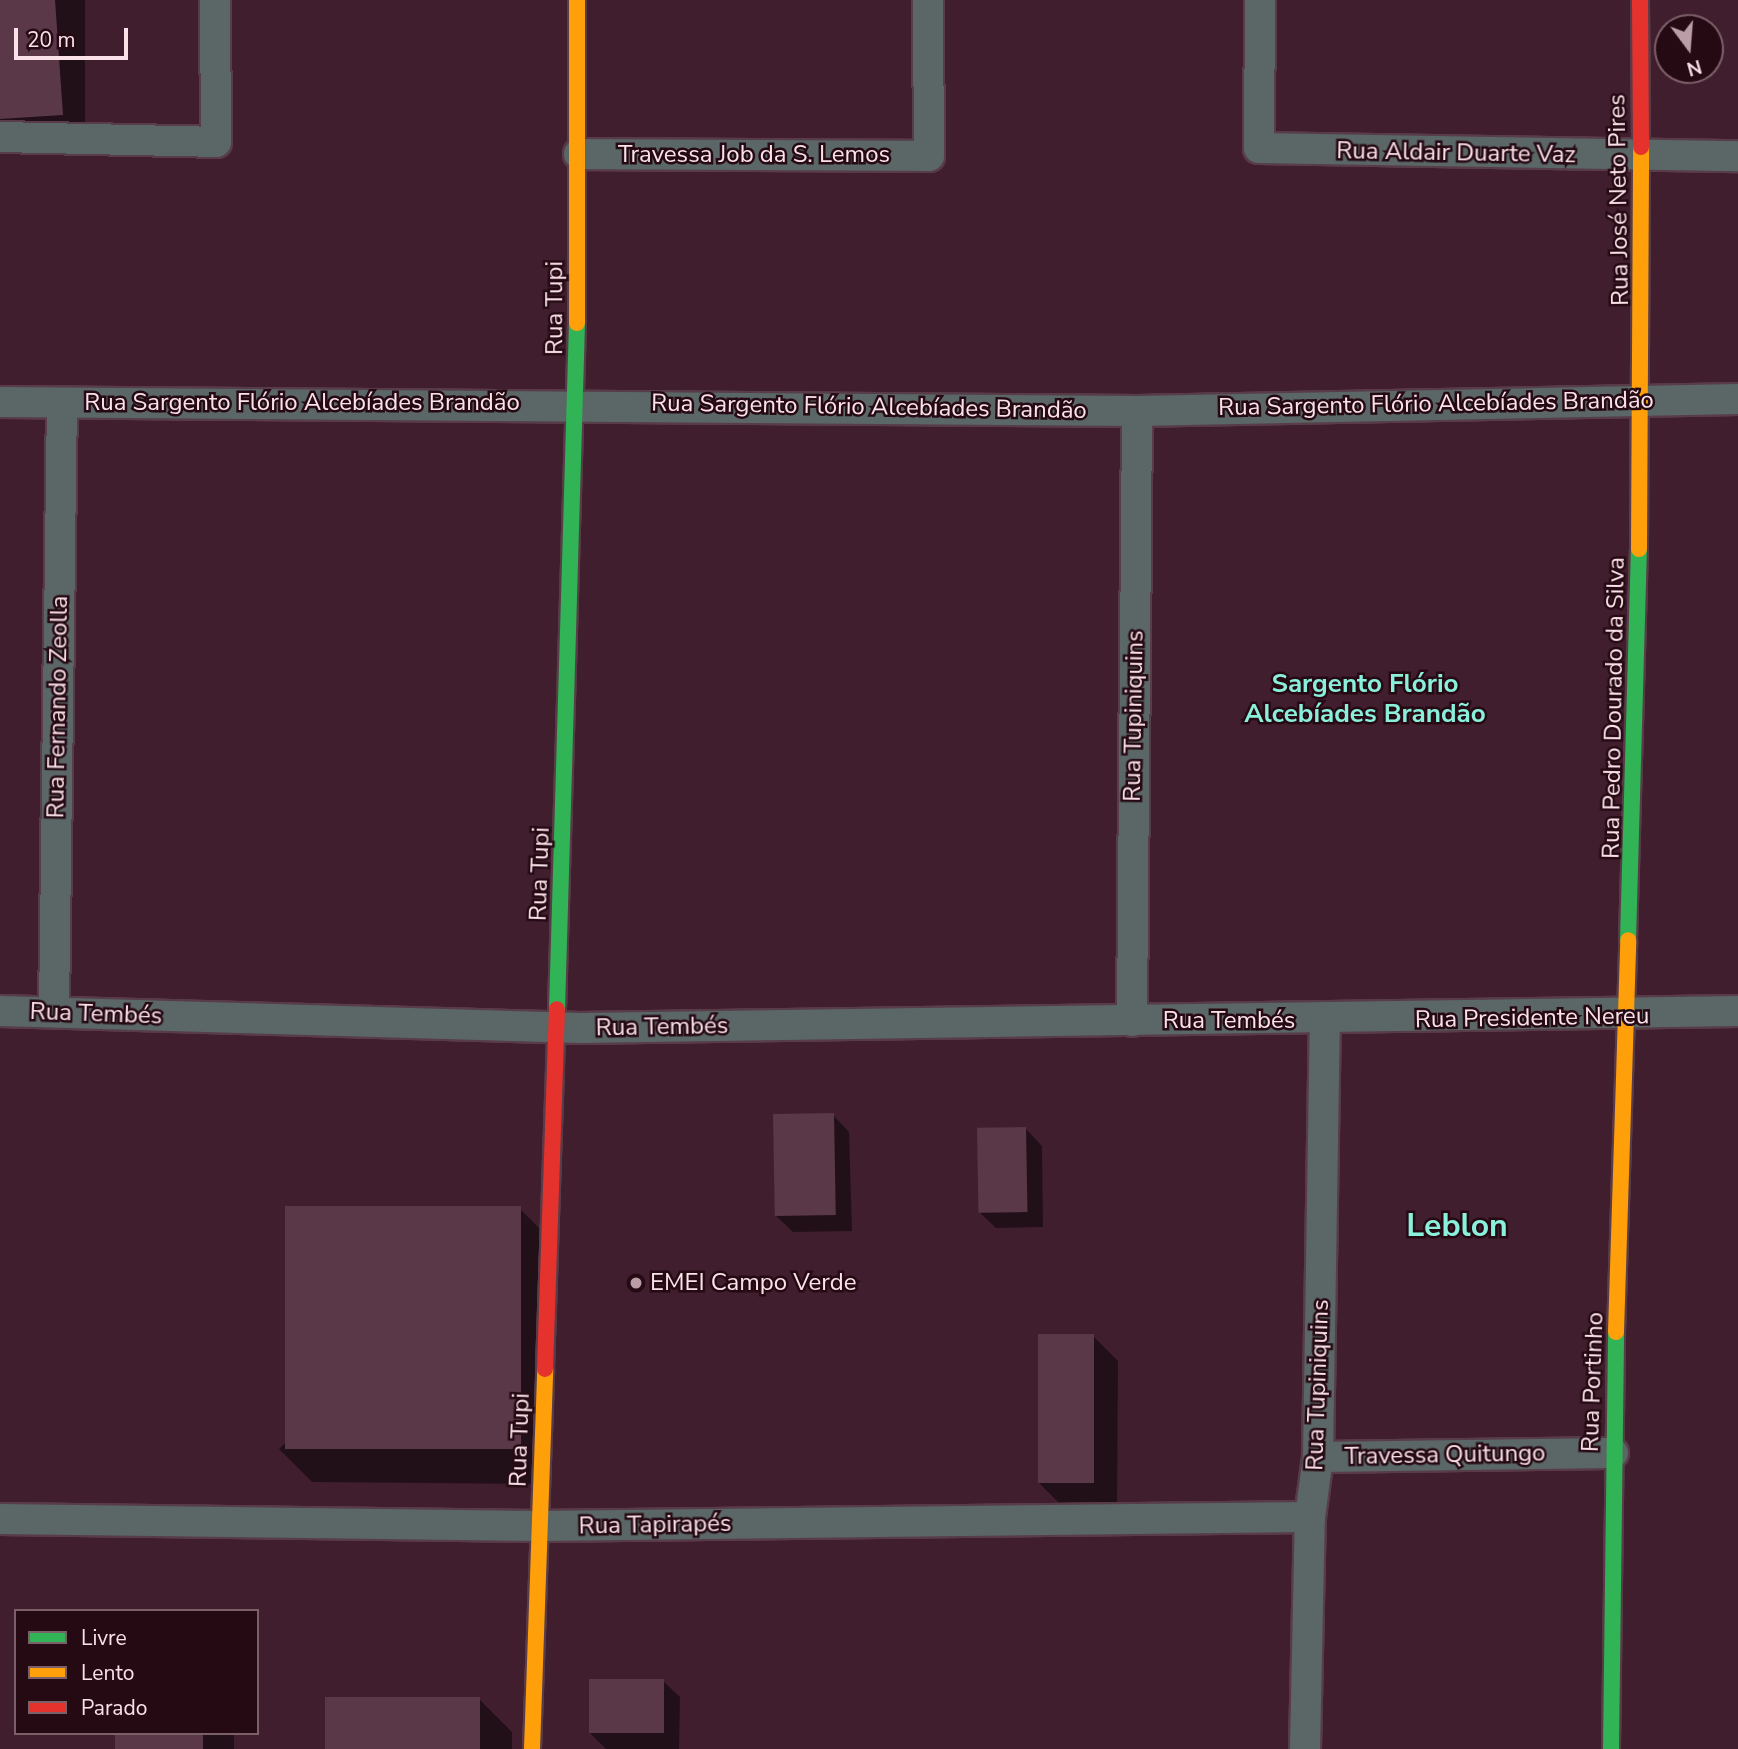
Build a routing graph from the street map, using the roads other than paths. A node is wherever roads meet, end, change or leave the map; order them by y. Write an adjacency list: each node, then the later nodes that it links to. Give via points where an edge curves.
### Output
1 (215, 0): 6 (street, via 216,142)
2 (577, 0): 7 (street, Rua Tupi)
3 (928, 0): 7 (street, Travessa Job da S. Lemos, via 929,156)
4 (1260, 0): 9 (street, Rua Aldair Duarte Vaz, via 1259,148)
5 (1640, 0): 9 (street, Rua José Neto Pires)
6 (0, 137)
7 (579, 154): 14 (street, Rua Tupi)
8 (1738, 156): 9 (street, Rua Aldair Duarte Vaz)
9 (1641, 158): 10 (street, Rua José Neto Pires)
10 (1643, 399): 11 (street, Rua Sargento Flório Alcebíades Brandão); 15 (street, Rua Sargento Flório Alcebíades Brandão); 19 (street, Rua Pedro Dourado da Silva)
11 (1738, 399)
12 (0, 402): 13 (street, Rua Sargento Flório Alcebíades Brandão)
13 (62, 403): 14 (street, Rua Sargento Flório Alcebíades Brandão); 18 (street, Rua Fernando Zeolla)
14 (577, 403): 15 (street, Rua Sargento Flório Alcebíades Brandão); 22 (street, Rua Tupi)
15 (1137, 411): 20 (street, Rua Tupiniquins)
16 (0, 1011): 18 (street, Rua Tembés)
17 (1738, 1011): 19 (street, Rua Presidente Nereu)
18 (54, 1012): 22 (street, Rua Tembés)
19 (1630, 1017): 21 (street, Rua Presidente Nereu); 23 (street, Rua Portinho)
20 (1132, 1021): 21 (street, Rua Tembés); 22 (street, Rua Tembés)
21 (1325, 1021): 24 (street, Rua Tupiniquins)
22 (558, 1027): 27 (street, Rua Tupi)
23 (1613, 1452): 24 (street, Travessa Quitungo); 30 (street, Rua Portinho)
24 (1318, 1457): 25 (street, Rua Tupiniquins)
25 (1310, 1517): 27 (street, Rua Tapirapés); 29 (street, Rua Tupiniquins)
26 (0, 1519): 27 (street, Rua Tapirapés)
27 (540, 1526): 28 (street, Rua Tupi)
28 (532, 1749)
29 (1305, 1749)
30 (1611, 1749)

